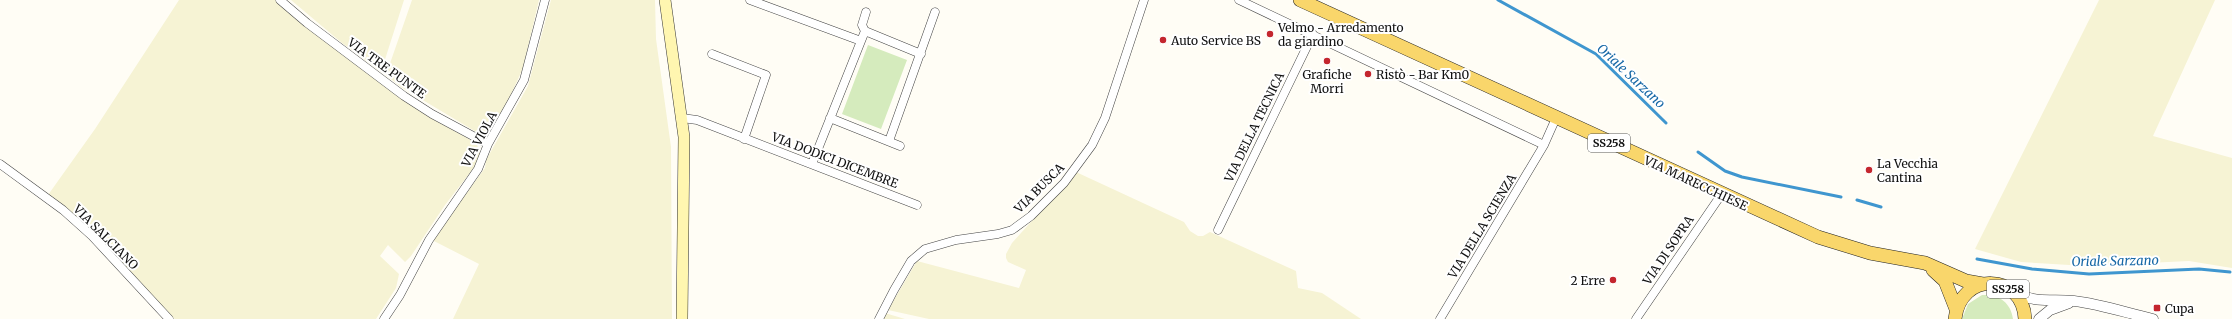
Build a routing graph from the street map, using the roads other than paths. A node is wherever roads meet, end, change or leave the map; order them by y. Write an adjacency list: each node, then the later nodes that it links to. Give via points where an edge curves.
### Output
1 (280, 0): 20 (street, VIA TRE PUNTE, via 404,96)
2 (545, 0): 20 (street, VIA VIOLA, via 524,80)
3 (665, 0): 15 (main road)
4 (750, 0): 12 (street)
5 (1144, 0): 36 (street, VIA BUSCA, via 1105,118 1092,145 1064,183 1012,230 956,240 925,249 911,261)
6 (1239, 0): 11 (street)
7 (1300, 0): 17 (main road, VIA MARECCHIESE / SS258)
8 (866, 12): 10 (street, via 862,26)
9 (936, 12): 14 (street)
10 (865, 31): 12 (street); 14 (street)
11 (1312, 34): 21 (street); 27 (street, VIA DELLA TECNICA)
12 (861, 41): 16 (street)
13 (712, 54): 18 (street, via 766,75)
14 (922, 54): 19 (street)
15 (682, 118): 18 (street, VIA DODICI DICEMBRE, via 697,120); 35 (main road, via 685,180)
16 (830, 118): 19 (street); 24 (street)
17 (1556, 118): 21 (street, VIA DELLA SCIENZA); 25 (main road, VIA MARECCHIESE / SS258)
18 (744, 139): 24 (street, VIA DODICI DICEMBRE)
19 (889, 141): 22 (street)
20 (488, 144): 34 (street, VIA VIOLA, via 478,169 429,240 400,295)
21 (1544, 145): 37 (street, VIA DELLA SCIENZA)
22 (900, 146)
23 (0, 164): 33 (street, VIA SALCIANO, via 63,210 92,236)
24 (812, 164): 26 (street, VIA DODICI DICEMBRE)
25 (1721, 195): 28 (main road, VIA MARECCHIESE / SS258, via 1818,237 1870,253); 38 (street, VIA DI SOPRA)
26 (917, 205)
27 (1218, 230)
28 (1925, 263): 29 (main road, VIA MARECCHIESE / SS258, via 1966,281); 32 (main road, SS258, via 1945,281)
29 (1983, 284): 30 (main road, SS258, via 2003,286); 32 (main road, SS258, via 1966,292)
30 (2012, 291): 31 (street, via 2028,299); 39 (main road, SS258, via 2020,300 2025,311)
31 (2075, 301): 40 (street, via 2050,310); 41 (street)
32 (1956, 314)
33 (169, 319)
34 (384, 319)
35 (682, 319)
36 (879, 319)
37 (1440, 319)
38 (1636, 319)
39 (2025, 319)
40 (2039, 319)
41 (2153, 319)

